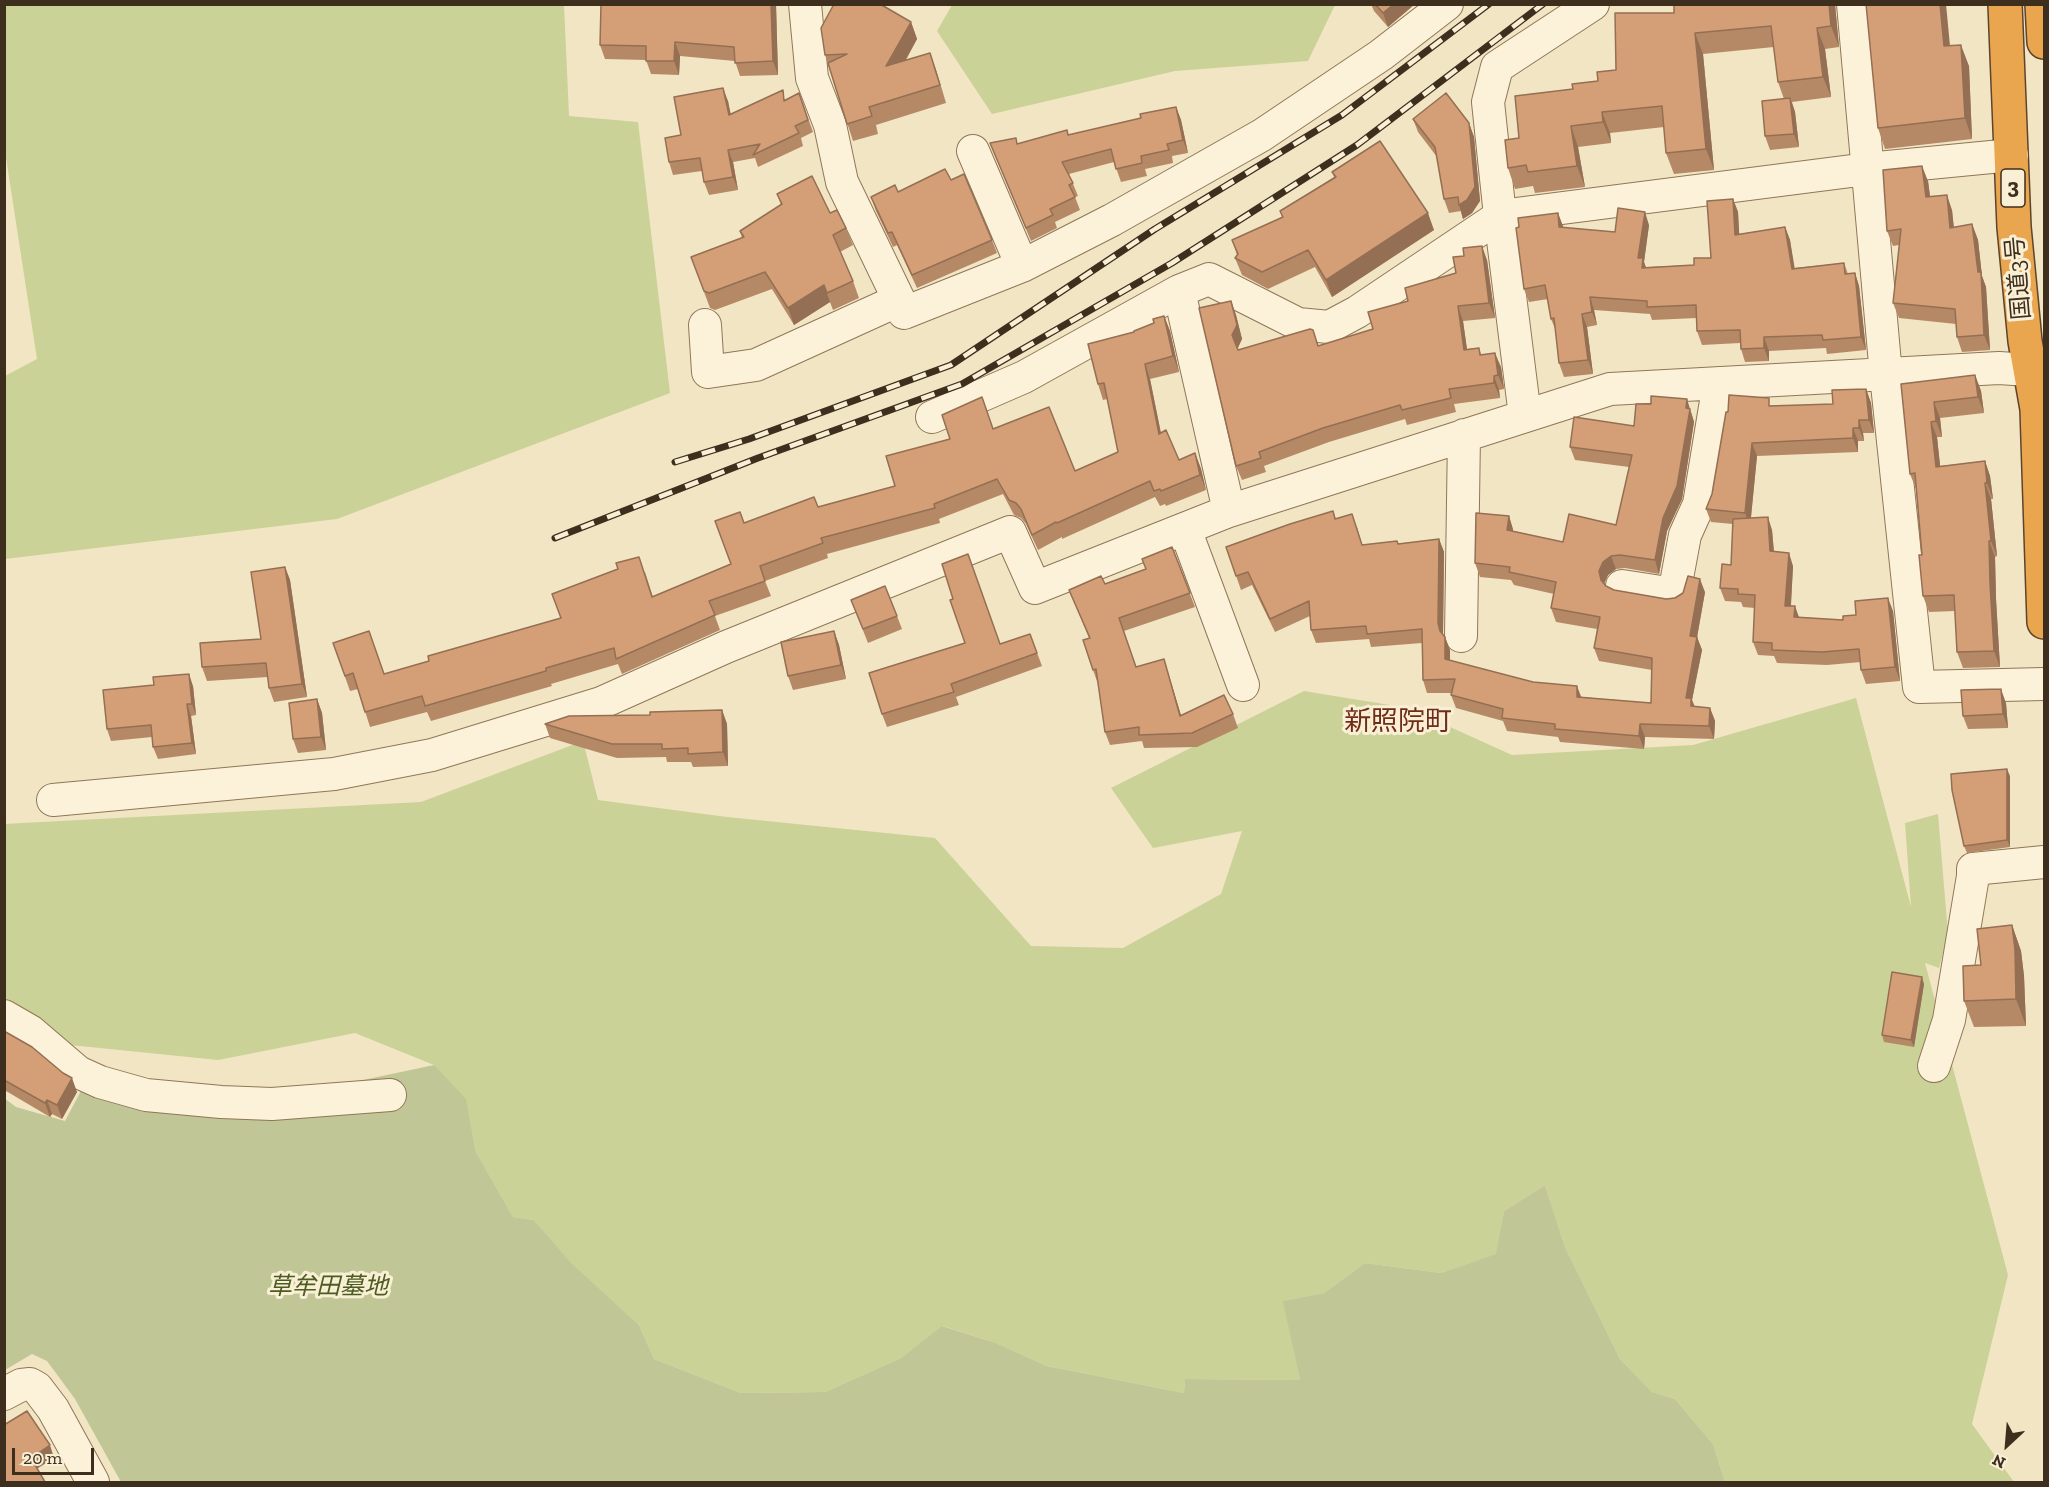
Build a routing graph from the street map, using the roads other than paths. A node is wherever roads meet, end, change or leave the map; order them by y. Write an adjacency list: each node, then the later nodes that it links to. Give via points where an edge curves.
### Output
1 (805, 4): 14 (street, via 812,78 830,125 842,182)
2 (1447, 4): 12 (street, via 1381,55 1262,135)
3 (1593, 4): 11 (street, via 1497,67 1488,102)
4 (1853, 4): 10 (street)
5 (2005, 4): 9 (highway, 国道3号 / 3)
6 (2042, 4): 7 (highway)
7 (2044, 42)
8 (973, 152): 12 (street)
9 (2012, 155): 10 (street); 16 (highway, 国道3号 / 3, via 2014,227 2025,340)
10 (1867, 169): 11 (street); 17 (street)
11 (1500, 216): 13 (street, via 1329,327 1298,324 1209,279); 19 (street)
12 (1022, 266): 14 (street, via 904,313)
13 (1179, 291): 20 (street, via 1024,377); 22 (street)
14 (899, 300): 15 (street, via 756,365 725,370 708,372)
15 (705, 325)
16 (2038, 370): 17 (street, via 1999,368); 25 (highway, 国道3号 / 3)
17 (1886, 375): 18 (street); 27 (street, via 1919,687)
18 (1719, 383): 19 (street, via 1610,389); 24 (street, via 1699,504 1685,535 1674,594)
19 (1525, 416): 21 (street)
20 (932, 417)
21 (1464, 435): 22 (street); 26 (street)
22 (1229, 511): 23 (street)
23 (1185, 529): 28 (street); 29 (street, via 1035,588 1010,532 726,647 601,703 432,755 334,774)
24 (1622, 586)
25 (2044, 622)
26 (1461, 636)
27 (2044, 684)
28 (1243, 685)
29 (53, 800)
30 (2044, 862): 32 (street, via 1972,869 1949,1020)
31 (4, 1016): 33 (street, via 30,1031 78,1072 100,1083 146,1095 272,1104)
32 (1934, 1066)
33 (390, 1095)
34 (4, 1394): 35 (street, via 30,1384 38,1388)
35 (93, 1482)

